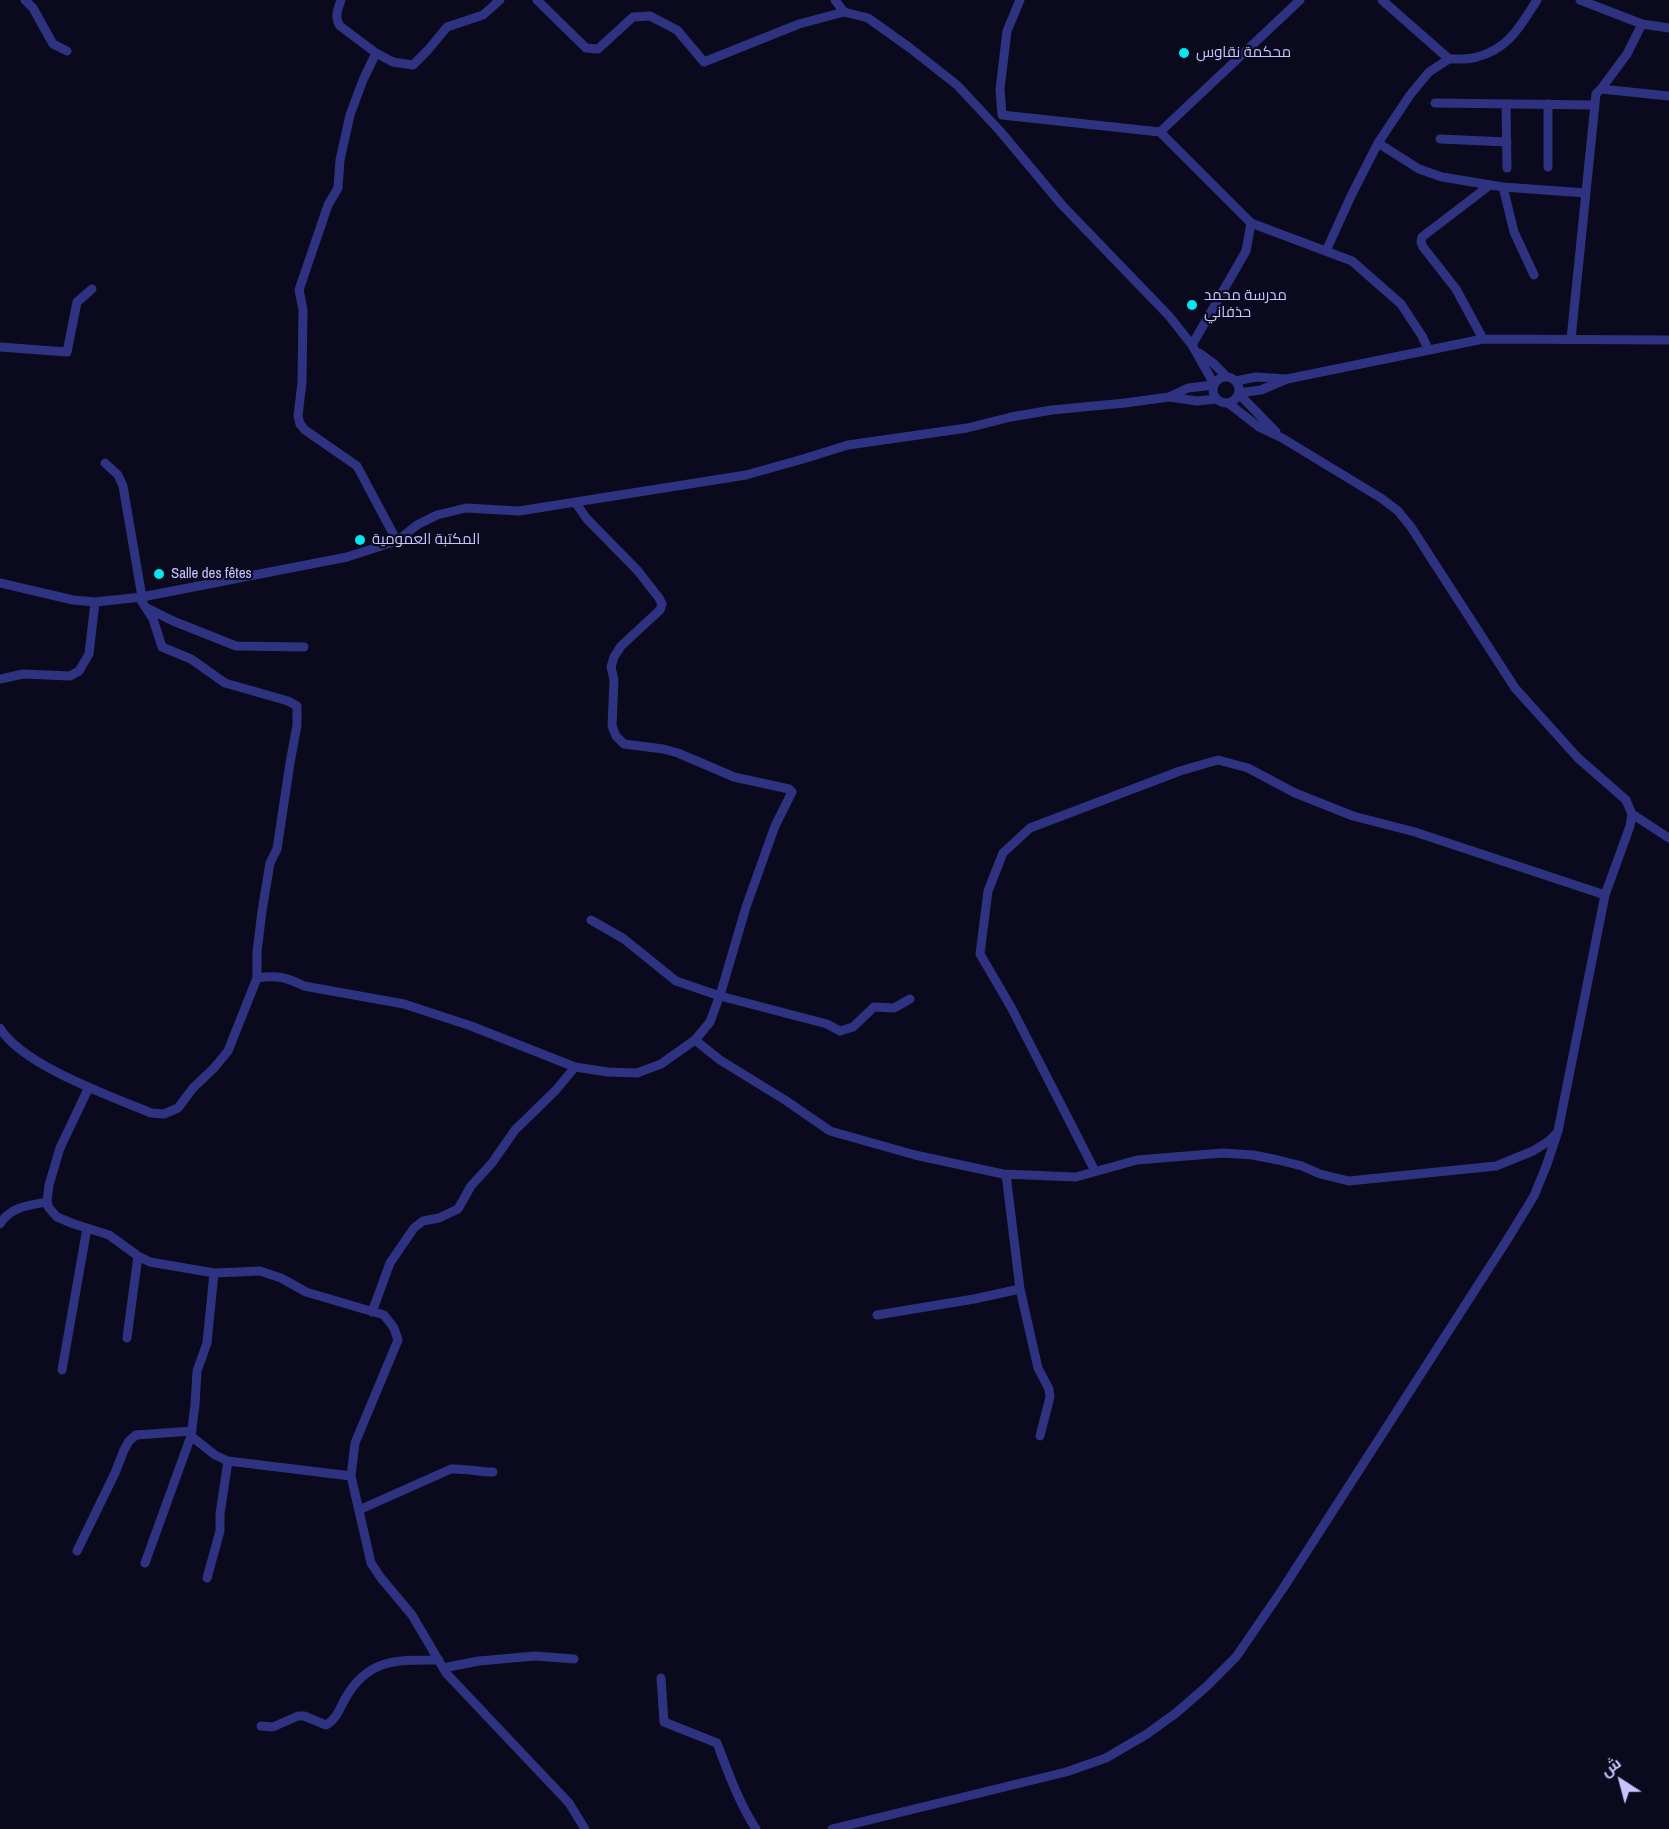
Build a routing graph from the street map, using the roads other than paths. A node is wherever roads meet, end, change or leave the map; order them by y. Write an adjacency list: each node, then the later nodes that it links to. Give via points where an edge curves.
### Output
1 (25, 0): 14 (street, via 53,44)
2 (341, 0): 15 (street, via 336,15 340,26)
3 (500, 0): 15 (street, via 483,15 447,27 413,65 393,62)
4 (537, 0): 11 (street, via 586,48 598,49 633,17 650,16 677,30 704,62 799,24)
5 (835, 0): 11 (street)
6 (1020, 0): 23 (street, via 1007,31 1000,89)
7 (1300, 0): 25 (street)
8 (1382, 0): 16 (street)
9 (1537, 0): 16 (street, via 1517,32 1502,47 1476,58)
10 (1580, 0): 12 (street)
11 (844, 12): 24 (street, via 868,18 910,48 957,85)
12 (1642, 24): 13 (street); 17 (street, via 1627,54)
13 (1669, 28)
14 (67, 51)
15 (376, 53): 58 (street, via 350,115 338,188 328,204 299,290 303,310 298,416 305,430 357,466)
16 (1449, 60): 28 (street, via 1429,72)
17 (1601, 89): 18 (street); 22 (street)
18 (1669, 96)
19 (1435, 103): 20 (street)
20 (1506, 104): 21 (street); 27 (street)
21 (1548, 104): 22 (street); 29 (street)
22 (1595, 105): 33 (street)
23 (1002, 115): 24 (street); 25 (street)
24 (1000, 131): 42 (street, via 1062,205 1169,316)
25 (1160, 132): 34 (street)
26 (1440, 139): 27 (street)
27 (1507, 142): 30 (street)
28 (1378, 143): 31 (street, via 1419,169); 35 (street)
29 (1548, 167)
30 (1507, 168)
31 (1490, 185): 32 (street); 38 (street, via 1422,237 1421,242 1456,290)
32 (1503, 187): 33 (street); 36 (street, via 1514,232)
33 (1586, 193): 39 (street)
34 (1251, 223): 35 (street); 42 (street, via 1246,251)
35 (1326, 251): 43 (street, via 1352,261 1401,304)
36 (1534, 275)
37 (92, 289): 41 (street, via 77,302 67,352)
38 (1483, 339): 39 (street); 43 (street)
39 (1571, 339): 40 (street)
40 (1669, 340)
41 (0, 347)
42 (1194, 348): 44 (street); 45 (street)
43 (1428, 349): 46 (street)
44 (1208, 374): 47 (street); 48 (street)
45 (1232, 379): 46 (street); 47 (street, via 1220,378); 50 (street)
46 (1287, 379): 49 (street)
47 (1214, 385): 48 (street); 52 (street)
48 (1202, 386): 51 (street)
49 (1261, 390): 50 (street); 54 (street)
50 (1239, 393): 53 (street); 54 (street)
51 (1169, 397): 52 (street); 57 (street, via 1052,410 967,428 848,445 746,475)
52 (1216, 399): 53 (street)
53 (1228, 403): 55 (street, via 1248,420)
54 (1254, 410): 55 (street)
55 (1282, 438): 64 (street, via 1382,498 1398,512 1515,688 1578,758 1626,800)
56 (105, 464): 60 (street, via 118,475 123,486)
57 (575, 502): 58 (street, via 519,511 466,507 417,525); 69 (street, via 638,571 662,604 621,646 611,667 612,726 616,736 624,744 678,753 734,777 792,792 775,826 746,907)
58 (397, 542): 60 (street, via 346,557)
59 (0, 583): 61 (street)
60 (142, 600): 61 (street); 62 (street, via 173,621 236,646); 68 (street, via 162,647 191,659 225,683 297,706 277,849 270,863 262,911)
61 (95, 602): 63 (street, via 89,654 79,671 70,676 23,674)
62 (304, 648)
63 (0, 679)
64 (1632, 814): 65 (street); 66 (street)
65 (1669, 838)
66 (1605, 896): 75 (street); 78 (street, via 1415,832 1353,816 1295,793 1248,768 1218,760 1030,828 1003,853 988,891 980,954)
67 (591, 921): 69 (street, via 624,939 676,981)
68 (257, 978): 73 (street, via 274,975 304,986 404,1005 471,1026); 74 (street, via 228,1051 178,1108 164,1114 151,1113)
69 (720, 996): 70 (street, via 827,1024 840,1031 853,1027 874,1006 894,1008); 72 (street, via 710,1023)
70 (910, 999)
71 (0, 1028): 74 (street, via 6,1038 29,1055)
72 (695, 1040): 73 (street, via 661,1064 637,1072); 79 (street, via 830,1131 915,1155)
73 (575, 1067): 86 (street, via 515,1130 458,1209 414,1228 390,1263)
74 (89, 1087): 80 (street, via 60,1148)
75 (1558, 1131): 76 (street); 77 (street)
76 (1533, 1151): 77 (street, via 1543,1155); 78 (street, via 1496,1166 1349,1181 1278,1160 1223,1153 1137,1160)
77 (1547, 1164): 105 (street, via 1506,1240 1282,1590 1236,1657 1206,1688 1147,1734 1106,1758 1066,1772)
78 (1095, 1172): 79 (street, via 1076,1177)
79 (1006, 1174): 85 (street)
80 (47, 1202): 81 (street, via 16,1208); 82 (street, via 57,1217)
81 (0, 1224)
82 (87, 1228): 83 (street, via 109,1235); 89 (street)
83 (138, 1256): 84 (street, via 150,1262); 88 (street)
84 (214, 1273): 86 (street, via 260,1271 306,1292); 90 (street, via 207,1343 196,1378)
85 (1020, 1289): 87 (street); 91 (street, via 1038,1368 1049,1389)
86 (372, 1312): 94 (street, via 384,1315 398,1340 355,1443)
87 (877, 1315)
88 (127, 1338)
89 (62, 1370)
90 (191, 1433): 92 (street, via 215,1455); 96 (street, via 136,1436 129,1441); 97 (street)
91 (1040, 1436)
92 (228, 1461): 94 (street); 98 (street, via 220,1531)
93 (493, 1472): 95 (street, via 451,1469)
94 (351, 1476): 95 (street)
95 (359, 1510): 100 (street, via 371,1563 412,1615)
96 (77, 1551)
97 (145, 1563)
98 (207, 1578)
99 (574, 1659): 100 (street, via 535,1656)
100 (441, 1664): 102 (street, via 399,1660 366,1672 326,1725 298,1716 273,1727); 103 (street, via 568,1803)
101 (661, 1678): 104 (street, via 664,1722 717,1743)
102 (261, 1726)
103 (585, 1829)
104 (756, 1829)
105 (832, 1829)

